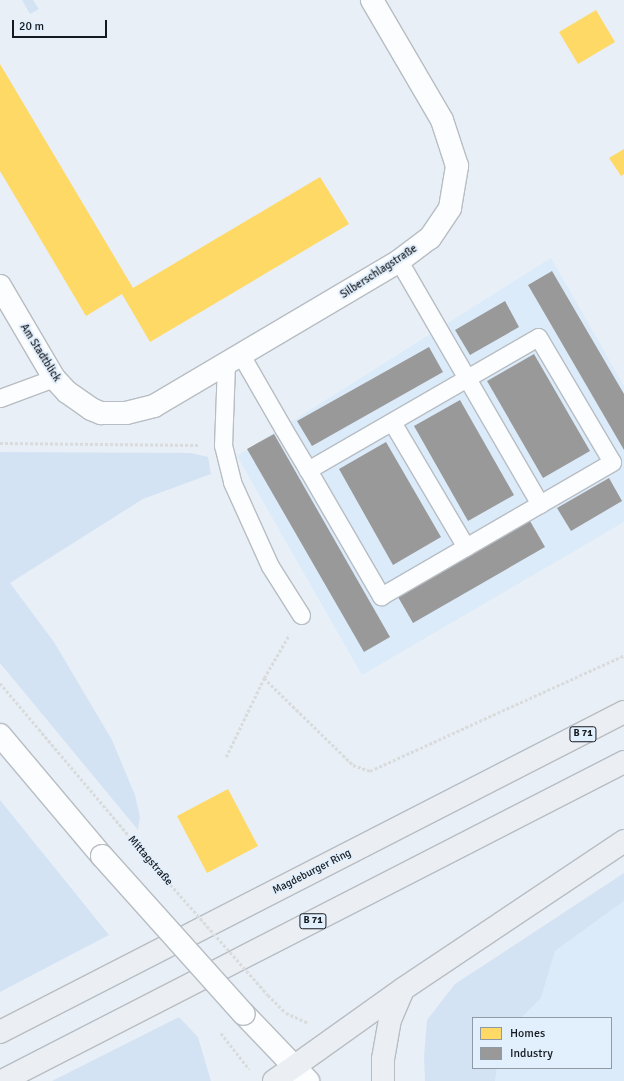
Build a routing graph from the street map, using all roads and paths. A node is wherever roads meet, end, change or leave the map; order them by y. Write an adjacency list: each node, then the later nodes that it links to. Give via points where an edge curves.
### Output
1 (372, 0): 2 (street, Silberschlagstraße, via 442,120 457,166 450,208 430,238)
2 (400, 261): 4 (street, Silberschlagstraße); 6 (lane)
3 (0, 286): 5 (street, Am Stadtblick)
4 (234, 360): 8 (street, Silberschlagstraße, via 154,406 136,412); 11 (lane); 12 (lane)
5 (54, 378): 7 (lane); 8 (street, Am Stadtblick, via 81,405 101,413)
6 (467, 378): 9 (lane); 13 (lane); 13 (lane, via 538,337 612,462)
7 (0, 398)
8 (114, 414)
9 (392, 422): 12 (lane); 14 (lane)
10 (0, 443): 11 (path)
11 (223, 445): 15 (lane, via 232,482 270,566)
12 (308, 470): 14 (lane, via 381,596)
13 (540, 504): 14 (lane)
14 (466, 547)
15 (301, 615): 17 (path)
16 (624, 655): 17 (path, via 370,771 353,765)
17 (264, 678): 21 (path)
18 (0, 683): 25 (path, Mittagstraße, bridge, via 164,877 268,995 286,1014)
19 (624, 712): 27 (highway, Magdeburger Ring / B 71)
20 (0, 735): 29 (street, bridge, via 102,856)
21 (226, 757)
22 (624, 762): 30 (highway, B 71)
23 (624, 841): 24 (highway)
24 (403, 989): 29 (highway); 32 (highway, via 390,1020 383,1058)
25 (312, 1024)
26 (218, 1029): 28 (path)
27 (0, 1032)
28 (242, 1058)
29 (301, 1074): 31 (highway)
30 (2, 1081)
31 (274, 1081)
32 (383, 1081)

